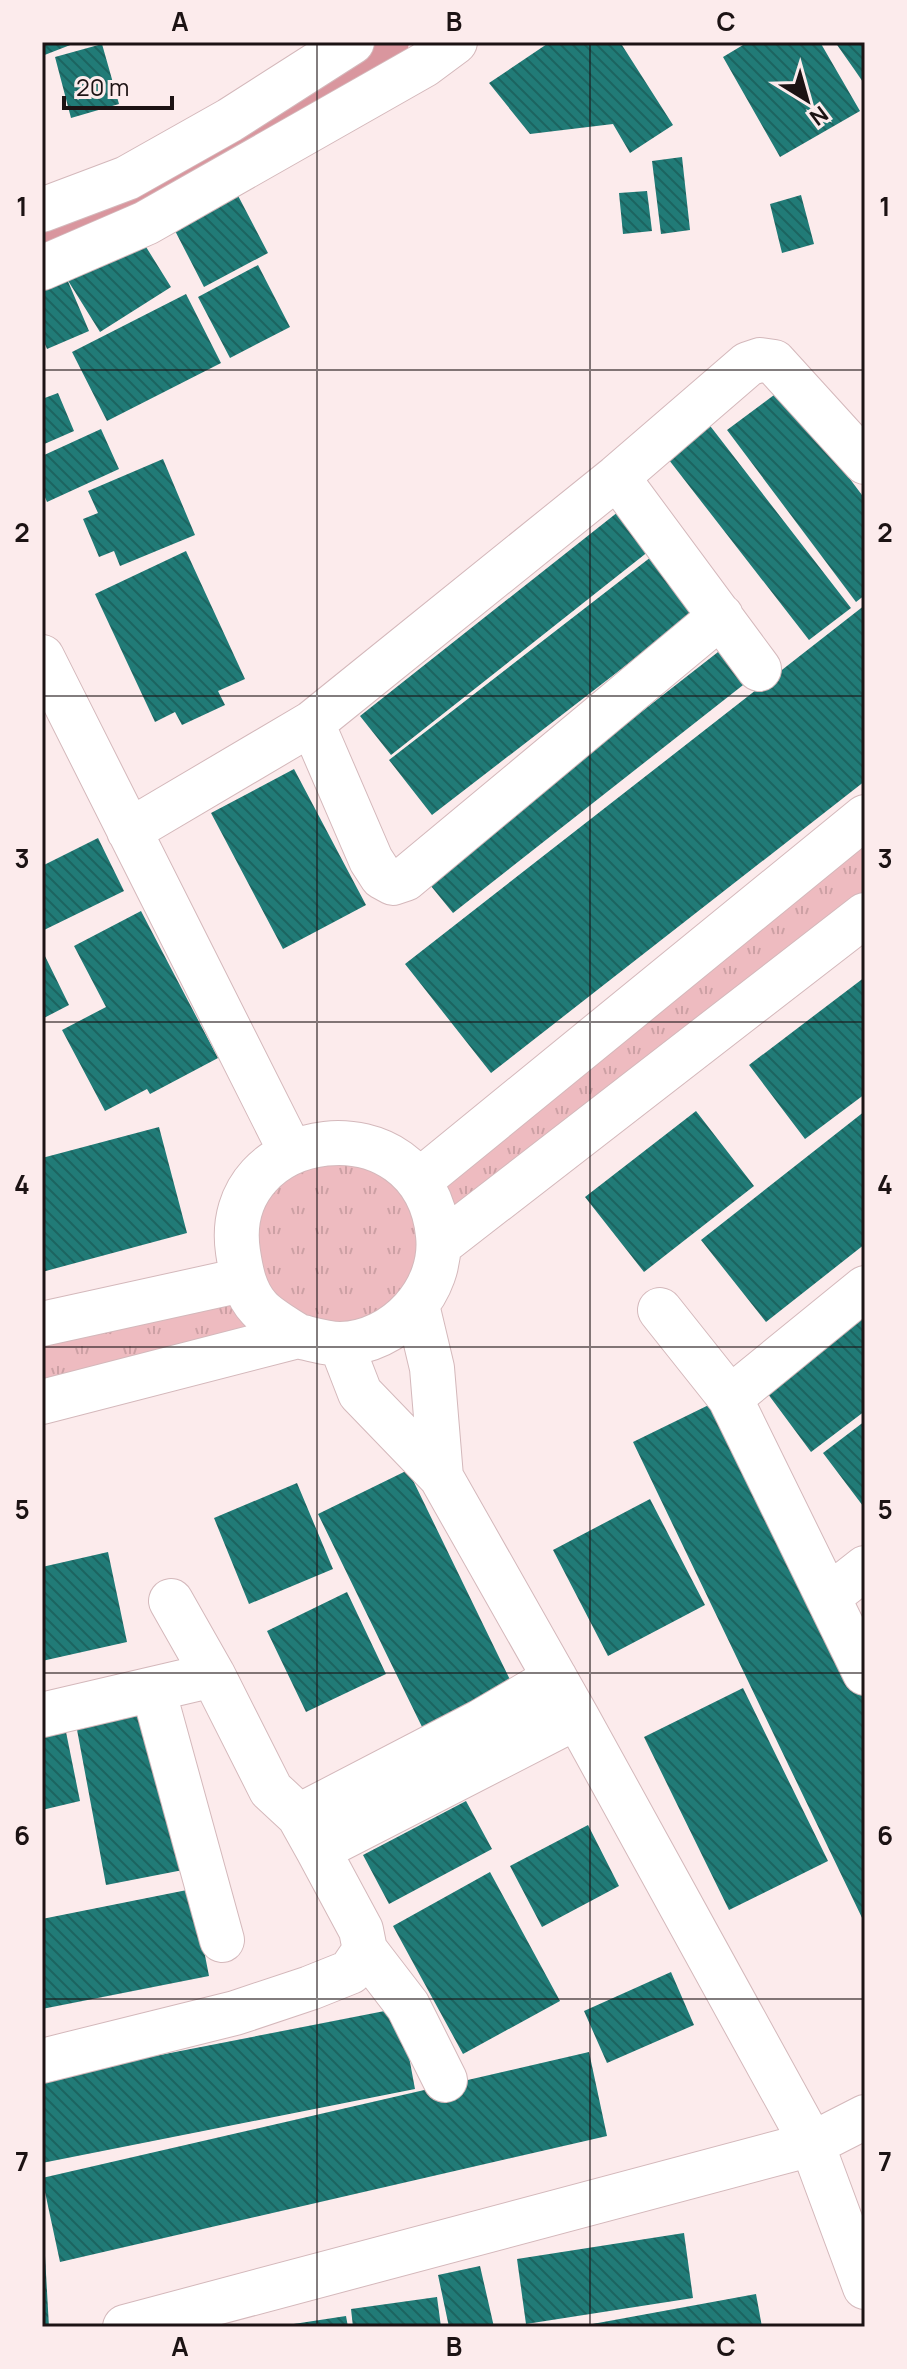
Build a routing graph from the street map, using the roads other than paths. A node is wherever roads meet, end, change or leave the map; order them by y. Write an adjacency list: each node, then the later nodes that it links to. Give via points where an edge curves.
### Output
1 (352, 42): 3 (street)
2 (424, 50): 3 (street)
3 (194, 168): 4 (street, via 127,178); 5 (street, via 146,223)
4 (42, 210)
5 (42, 268)
6 (864, 459): 7 (street, via 774,362 760,360 748,364)
7 (617, 477): 8 (street); 11 (street)
8 (721, 616): 10 (street); 11 (street, via 405,879 393,883 371,860)
9 (42, 657): 13 (street)
10 (759, 669)
11 (312, 723): 13 (street)
12 (865, 817): 16 (street)
13 (129, 831): 15 (street)
14 (865, 915): 17 (street)
15 (291, 1152): 16 (street, via 330,1141 360,1143 392,1156); 18 (street, via 262,1174 241,1208 235,1234)
16 (419, 1181): 17 (street, via 437,1219)
17 (439, 1245): 20 (street, via 433,1276)
18 (242, 1280): 22 (street); 23 (street, via 259,1308)
19 (865, 1288): 25 (street)
20 (417, 1305): 24 (street, via 385,1332); 27 (street, via 432,1368)
21 (660, 1310): 25 (street)
22 (42, 1324)
23 (298, 1336): 24 (street); 26 (street)
24 (341, 1344): 27 (street, via 360,1393)
25 (730, 1398): 29 (street)
26 (42, 1402)
27 (441, 1477): 33 (street)
28 (865, 1568): 29 (street)
29 (828, 1597): 31 (street)
30 (171, 1601): 32 (street)
31 (865, 1673)
32 (213, 1675): 34 (street); 37 (street, via 271,1790)
33 (555, 1678): 36 (street); 37 (street)
34 (153, 1689): 35 (street); 38 (street)
35 (42, 1715)
36 (577, 1717): 37 (street); 43 (street)
37 (308, 1833): 39 (street, via 361,1930)
38 (222, 1940)
39 (365, 1950): 40 (street, via 350,1972 310,1988 235,2013); 41 (street, via 408,2006)
40 (42, 2061)
41 (445, 2080)
42 (865, 2117): 43 (street)
43 (812, 2144): 44 (street); 45 (street)
44 (865, 2287)
45 (125, 2327)

